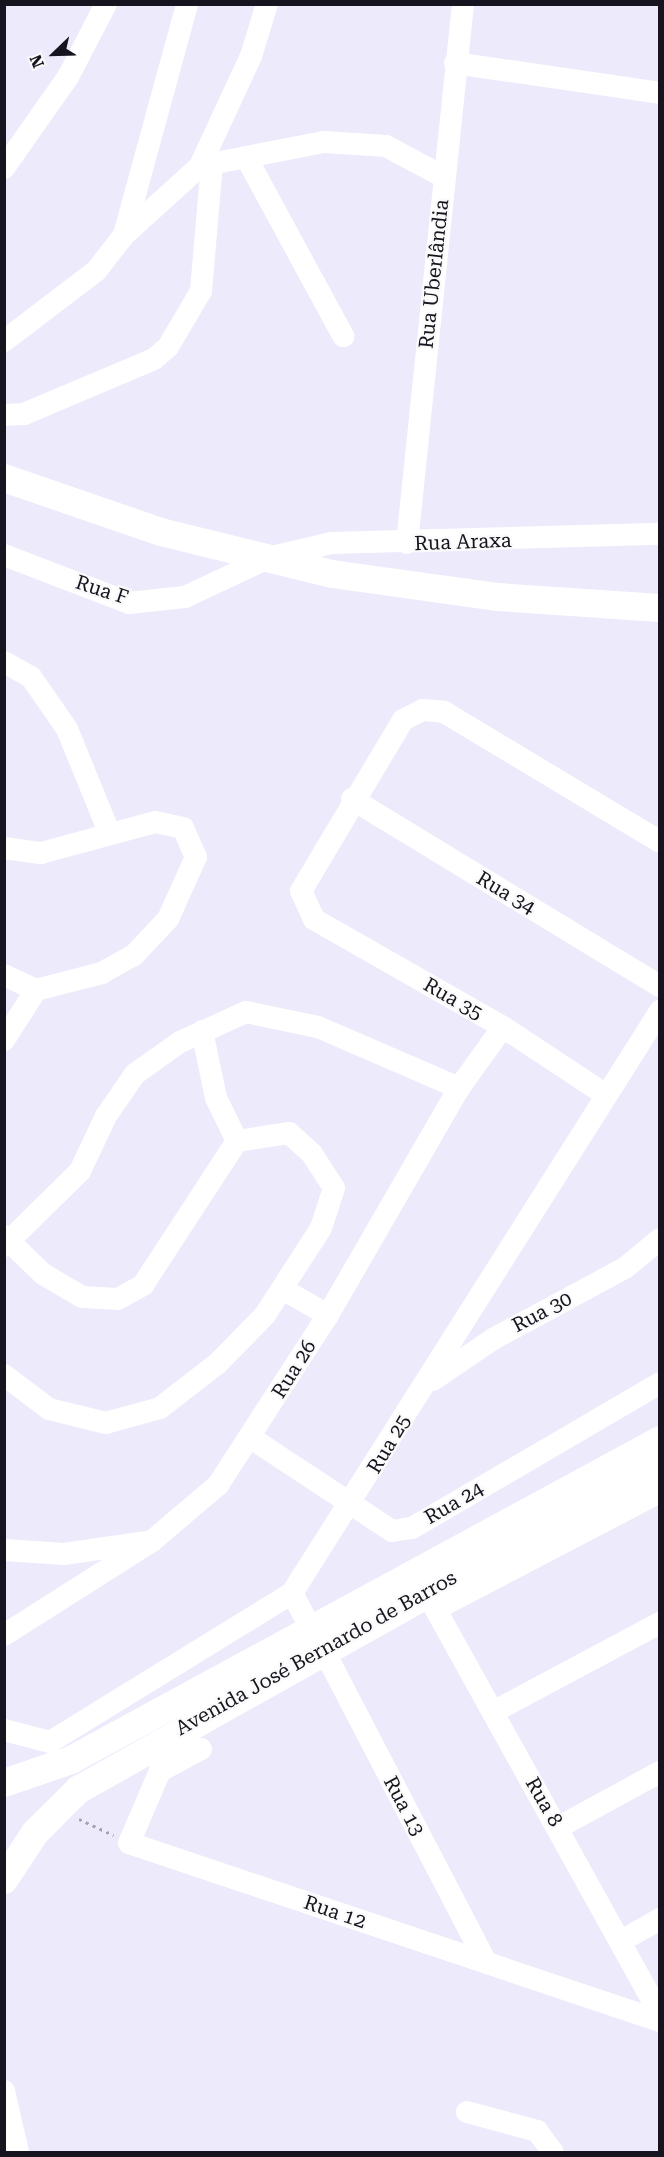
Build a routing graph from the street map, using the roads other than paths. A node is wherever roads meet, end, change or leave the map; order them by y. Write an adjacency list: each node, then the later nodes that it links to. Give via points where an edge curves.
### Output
1 (106, 4): 9 (street, via 68,77)
2 (187, 4): 11 (street)
3 (267, 4): 8 (street, via 251,56)
4 (463, 4): 5 (street, Rua Uberlândia)
5 (455, 63): 6 (street); 10 (street, Rua Uberlândia)
6 (660, 93)
7 (246, 157): 8 (street); 10 (street, via 324,142 386,146); 12 (street)
8 (206, 164): 11 (street); 14 (street, via 201,291 168,347 154,359 24,414)
9 (4, 168)
10 (444, 177): 17 (street, Rua Uberlândia)
11 (124, 235): 13 (street, via 96,271)
12 (343, 336)
13 (4, 341)
14 (4, 414)
15 (4, 478): 19 (main road, via 161,532)
16 (660, 534): 17 (street, Rua Araxa)
17 (407, 543): 19 (street, Rua Araxa, via 331,543)
18 (4, 555): 19 (street, Rua F, via 129,603 185,597)
19 (268, 558): 20 (main road, via 332,574 498,597)
20 (660, 608)
21 (4, 662): 23 (street, via 31,677 67,729)
22 (352, 799): 24 (street, via 403,720 423,710 444,712); 27 (street, Rua 34); 30 (street, Rua 35, via 304,880 302,902 314,919)
23 (109, 831): 25 (street, via 41,853); 28 (street, via 155,822 183,828 196,857 187,887 168,920 134,955 102,973)
24 (660, 842)
25 (4, 848)
26 (4, 975): 28 (street)
27 (660, 986)
28 (36, 990): 32 (street)
29 (660, 1011): 34 (street, Rua 25)
30 (503, 1028): 33 (street, Rua 26); 34 (street, Rua 35)
31 (202, 1031): 33 (street, via 246,1012 318,1027); 35 (street, via 216,1098); 37 (street, via 135,1074 106,1116 80,1171)
32 (4, 1040)
33 (459, 1088): 39 (street, Rua 26)
34 (606, 1095): 42 (street, Rua 25)
35 (237, 1141): 37 (street, via 143,1285 118,1299 82,1297 43,1274); 38 (street, via 289,1133 312,1154 334,1188 321,1228)
36 (660, 1239): 42 (street, Rua 30, via 625,1268 493,1339)
37 (7, 1240)
38 (284, 1290): 39 (street); 40 (street, via 218,1363 160,1408 106,1423 48,1409)
39 (328, 1315): 43 (street, Rua 26)
40 (4, 1375)
41 (660, 1383): 47 (street, Rua 24, via 412,1528 392,1531)
42 (424, 1386): 47 (street, Rua 25)
43 (251, 1437): 47 (street, Rua 24); 48 (street, Rua 26, via 218,1485)
44 (660, 1440): 54 (main road, Avenida José Bernardo de Barros)
45 (660, 1464): 51 (main road, Avenida José Bernardo de Barros)
46 (660, 1492): 51 (street)
47 (353, 1502): 50 (street, Rua 25)
48 (152, 1541): 49 (street, via 64,1554); 53 (street, Rua 26)
49 (4, 1550)
50 (292, 1593): 54 (street, Rua 13); 56 (street, Rua 25, via 50,1742)
51 (431, 1600): 54 (main road, Avenida José Bernardo de Barros); 55 (street, Rua 8)
52 (660, 1623): 55 (street)
53 (4, 1635)
54 (317, 1640): 59 (main road, Avenida José Bernardo de Barros, via 71,1760); 61 (main road, Avenida José Bernardo de Barros, via 57,1808); 64 (street, Rua 13)
55 (493, 1713): 60 (street, Rua 8)
56 (4, 1730)
57 (201, 1749): 64 (street, Rua 12, via 160,1771 129,1843)
58 (660, 1772): 60 (street)
59 (4, 1784)
60 (559, 1827): 63 (street, Rua 8)
61 (4, 1880)
62 (660, 1919): 63 (street)
63 (621, 1941): 65 (street, Rua 8)
64 (486, 1962): 66 (street, Rua 12)
65 (660, 2015)
66 (660, 2021)
67 (4, 2091): 69 (street)
68 (467, 2112): 70 (street, via 537,2131)
69 (18, 2152)
70 (553, 2152)

